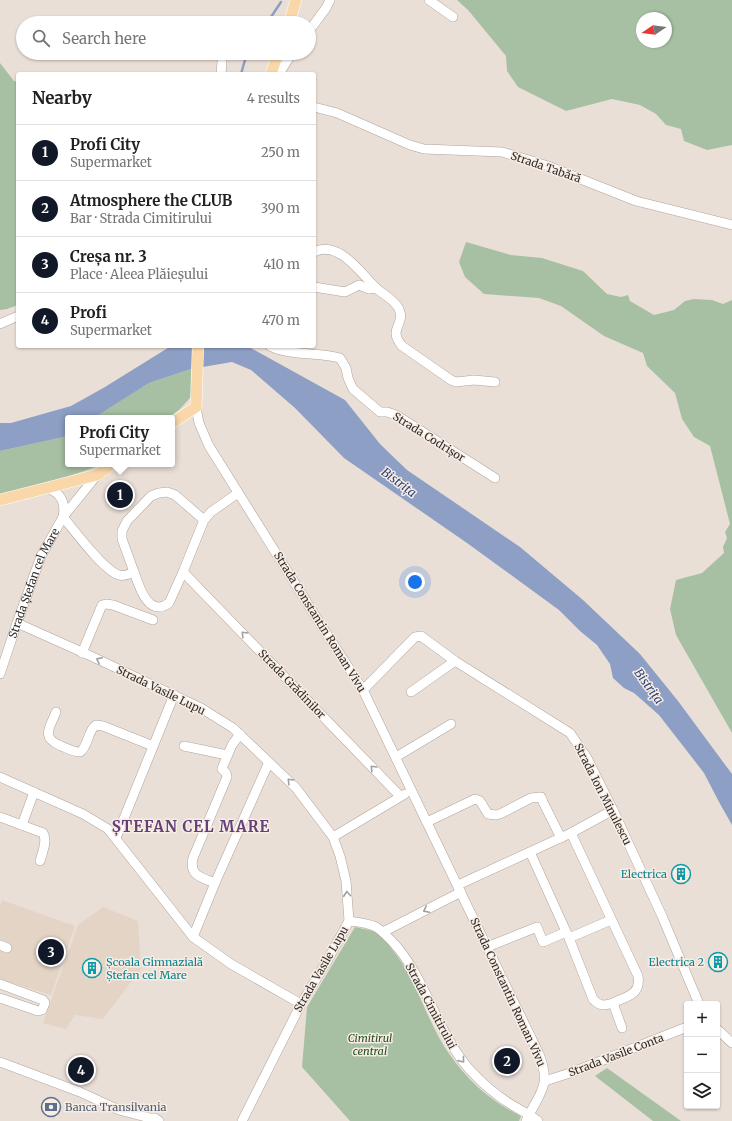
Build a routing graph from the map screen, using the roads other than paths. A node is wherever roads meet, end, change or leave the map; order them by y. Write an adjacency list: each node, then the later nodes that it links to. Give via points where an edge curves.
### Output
1 (296, 0): 4 (main road)
2 (330, 0): 6 (street)
3 (430, 0): 5 (street)
4 (290, 16)
5 (453, 17)
6 (316, 22)
7 (276, 60): 11 (main road)
8 (288, 60): 12 (street)
9 (222, 62): 10 (street)
10 (220, 72)
11 (272, 72)
12 (280, 72)
13 (316, 108): 14 (street, Strada Tabără, via 336,113 424,149 502,152 548,166 636,201)
14 (732, 225)
15 (316, 251): 17 (street, via 334,251 345,257)
16 (316, 287): 17 (street, via 345,292 359,285 368,289)
17 (376, 288): 22 (street, via 399,308 401,318 395,333 402,346 456,382)
18 (16, 317): 19 (street)
19 (0, 324)
20 (198, 348): 23 (main road)
21 (276, 348): 27 (street, Strada Codrișor, via 340,358 353,389 380,412 396,415)
22 (495, 382)
23 (196, 407): 24 (main road); 29 (street, Strada Constantin Roman Vivu, via 199,423 209,446)
24 (175, 421)
25 (108, 467): 26 (main road, Strada Ștefan cel Mare)
26 (97, 475): 28 (main road); 31 (street, Strada Ștefan cel Mare)
27 (494, 478)
28 (47, 488): 30 (main road); 31 (street, Strada Ștefan cel Mare, via 54,491 64,502)
29 (238, 493): 32 (street); 40 (street, Strada Constantin Roman Vivu)
30 (0, 500)
31 (63, 517): 33 (street, via 112,572 126,576); 36 (street, Strada Ștefan cel Mare, via 41,556)
32 (204, 520): 33 (street, via 175,495 159,492 151,496 127,521 122,531 122,539); 34 (street)
33 (134, 572): 34 (street, via 142,595 148,602 159,607 169,603)
34 (183, 572): 54 (street, Strada Grădinilor, one-way to 34)
35 (153, 620): 37 (street, via 113,605 102,605)
36 (17, 623): 37 (street, Strada Vasile Lupu); 39 (street, Strada Ștefan cel Mare)
37 (82, 653): 42 (street, Strada Vasile Lupu, one-way to 37)
38 (455, 661): 40 (street, Strada Ion Minulescu, via 418,636); 41 (street); 55 (street, Strada Ion Minulescu, via 570,733 587,758)
39 (0, 674)
40 (363, 690): 49 (street, Strada Constantin Roman Vivu)
41 (411, 692)
42 (174, 695): 45 (street, Strada Vasile Lupu, via 201,708); 46 (street)
43 (56, 712): 46 (street, via 48,732 49,738 53,743 72,751 80,752 84,748 91,730 96,725)
44 (451, 724): 49 (street)
45 (240, 734): 48 (street); 50 (street, Strada Vasile Lupu)
46 (153, 746): 61 (street)
47 (184, 746): 48 (street)
48 (228, 755): 65 (street, via 222,767 227,777 192,864 197,875)
49 (396, 757): 52 (street, Strada Constantin Roman Vivu)
50 (269, 762): 60 (street, Strada Vasile Lupu, one-way to 50, via 296,788); 65 (street)
51 (0, 777): 53 (street)
52 (412, 790): 54 (street); 57 (street, Strada Constantin Roman Vivu)
53 (34, 792): 58 (street); 61 (street, via 89,818 108,829)
54 (400, 796): 60 (street)
55 (613, 810): 59 (street); 75 (street, Strada Ion Minulescu)
56 (0, 817): 58 (street)
57 (427, 822): 62 (street, via 475,799 480,801 488,814 496,815 531,798 541,797); 66 (street, Strada Constantin Roman Vivu)
58 (22, 824): 64 (street, via 45,835)
59 (570, 834): 62 (street); 67 (street)
60 (333, 837): 68 (street, Strada Vasile Lupu, one-way to 60, via 346,881)
61 (116, 838): 71 (street)
62 (561, 838): 63 (street)
63 (530, 852): 66 (street); 70 (street)
64 (40, 861)
65 (215, 883): 71 (street)
66 (459, 889): 69 (street, one-way to 69); 72 (street, Strada Constantin Roman Vivu)
67 (611, 920): 70 (street); 76 (street, via 639,983 634,992)
68 (349, 922): 69 (street, Strada Cimitirului, via 373,926); 77 (street, Strada Vasile Lupu)
69 (383, 932): 85 (street, Strada Cimitirului, one-way to 85, via 417,975 451,1045 466,1065 487,1086)
70 (568, 935): 72 (street, via 543,942 537,927); 76 (street, via 593,999 604,1006)
71 (193, 937): 77 (street, via 231,964)
72 (486, 947): 83 (street, Strada Constantin Roman Vivu, via 539,1054 544,1066)
73 (0, 984): 74 (street, via 45,1003 42,1010 38,1011)
74 (0, 998)
75 (698, 1001)
76 (613, 1003): 78 (street)
77 (300, 1004): 89 (street, Strada Vasile Lupu)
78 (622, 1028)
79 (684, 1028): 83 (street, Strada Vasile Conta)
80 (720, 1032): 81 (street)
81 (732, 1043)
82 (0, 1062): 84 (street, via 80,1092)
83 (545, 1081): 85 (street, Strada Constantin Roman Vivu, via 540,1096)
84 (119, 1110): 86 (street); 87 (street)
85 (527, 1117): 90 (street, Strada Cimitirului)
86 (148, 1120): 88 (street, via 155,1118)
87 (133, 1121)
88 (159, 1121)
89 (242, 1121)
90 (538, 1121)

